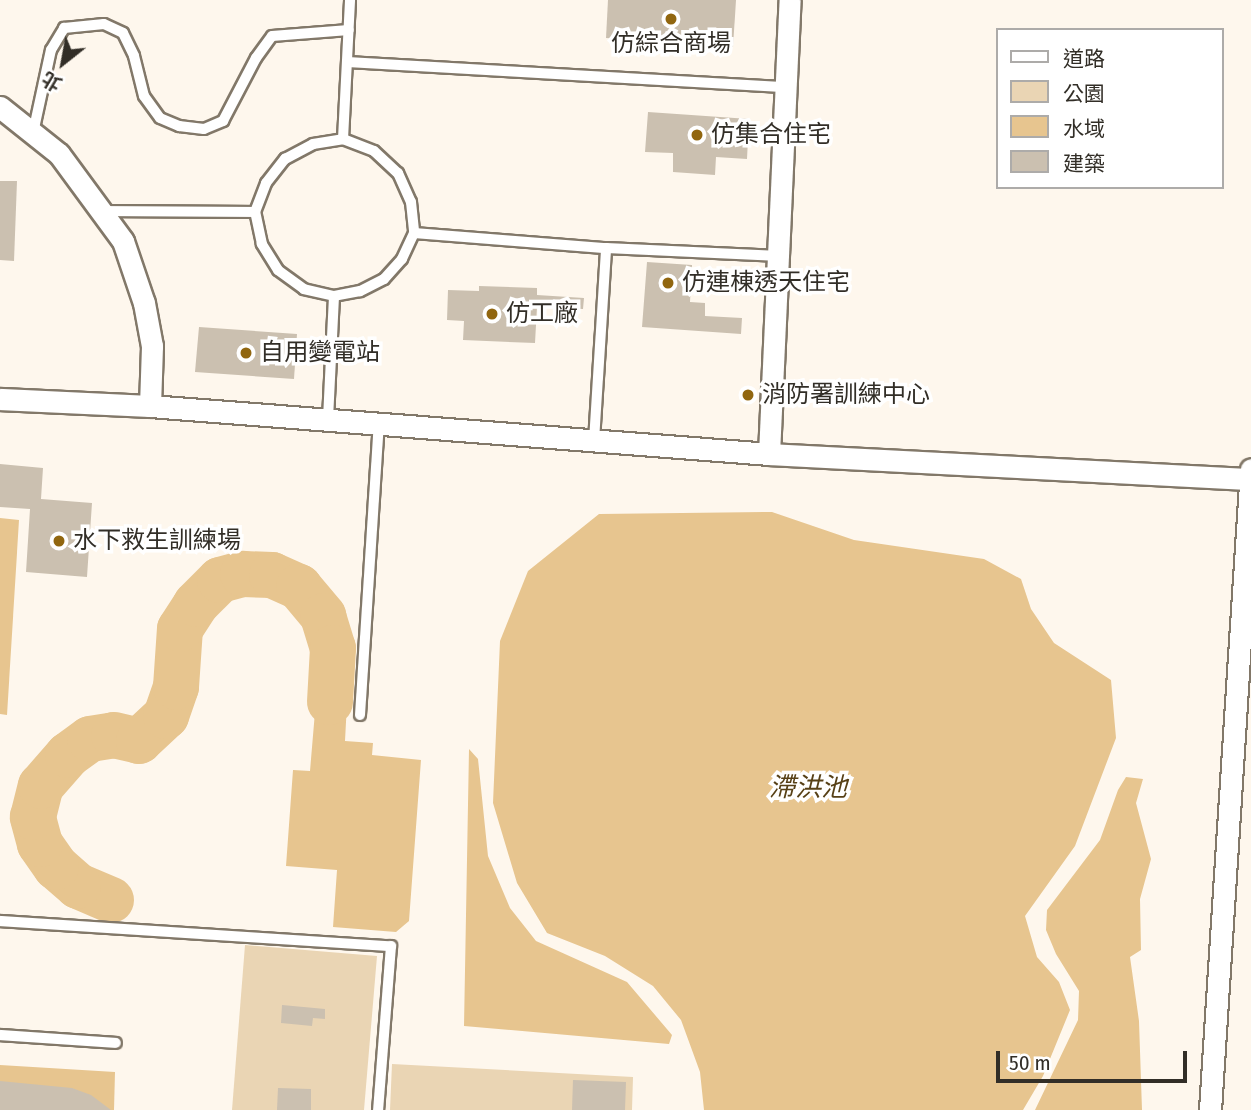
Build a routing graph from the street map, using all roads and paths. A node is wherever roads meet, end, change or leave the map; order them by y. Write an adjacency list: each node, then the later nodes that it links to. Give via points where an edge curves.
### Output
1 (350, 0): 3 (lane)
2 (790, 0): 5 (street)
3 (349, 30): 4 (lane); 7 (lane, via 272,36 223,121 205,128 160,118 144,96 123,33 104,24 64,28 51,50)
4 (348, 62): 5 (lane); 8 (lane)
5 (785, 87): 13 (street)
6 (0, 107): 7 (street)
7 (33, 133): 9 (street, via 59,154)
8 (343, 139): 10 (lane, via 313,144 285,159 266,183); 11 (lane, via 374,151 398,173 411,202)
9 (102, 211): 10 (lane); 16 (street, via 123,241 144,303 152,345)
10 (255, 212): 14 (lane, via 262,244 278,270 304,289)
11 (414, 233): 12 (lane); 14 (lane, via 402,259 384,279 360,291)
12 (606, 248): 13 (lane); 19 (lane)
13 (779, 256): 20 (street)
14 (334, 296): 17 (lane)
15 (0, 400): 16 (street)
16 (150, 406): 17 (street)
17 (328, 419): 18 (street)
18 (379, 423): 19 (street); 24 (lane)
19 (594, 441): 20 (street)
20 (769, 454): 22 (street)
21 (1251, 469): 22 (street)
22 (1251, 479): 23 (street)
23 (1247, 601): 29 (street)
24 (360, 715)
25 (0, 921): 28 (lane, via 391,946)
26 (0, 1035): 27 (lane)
27 (116, 1043)
28 (379, 1110)
29 (1210, 1110)

